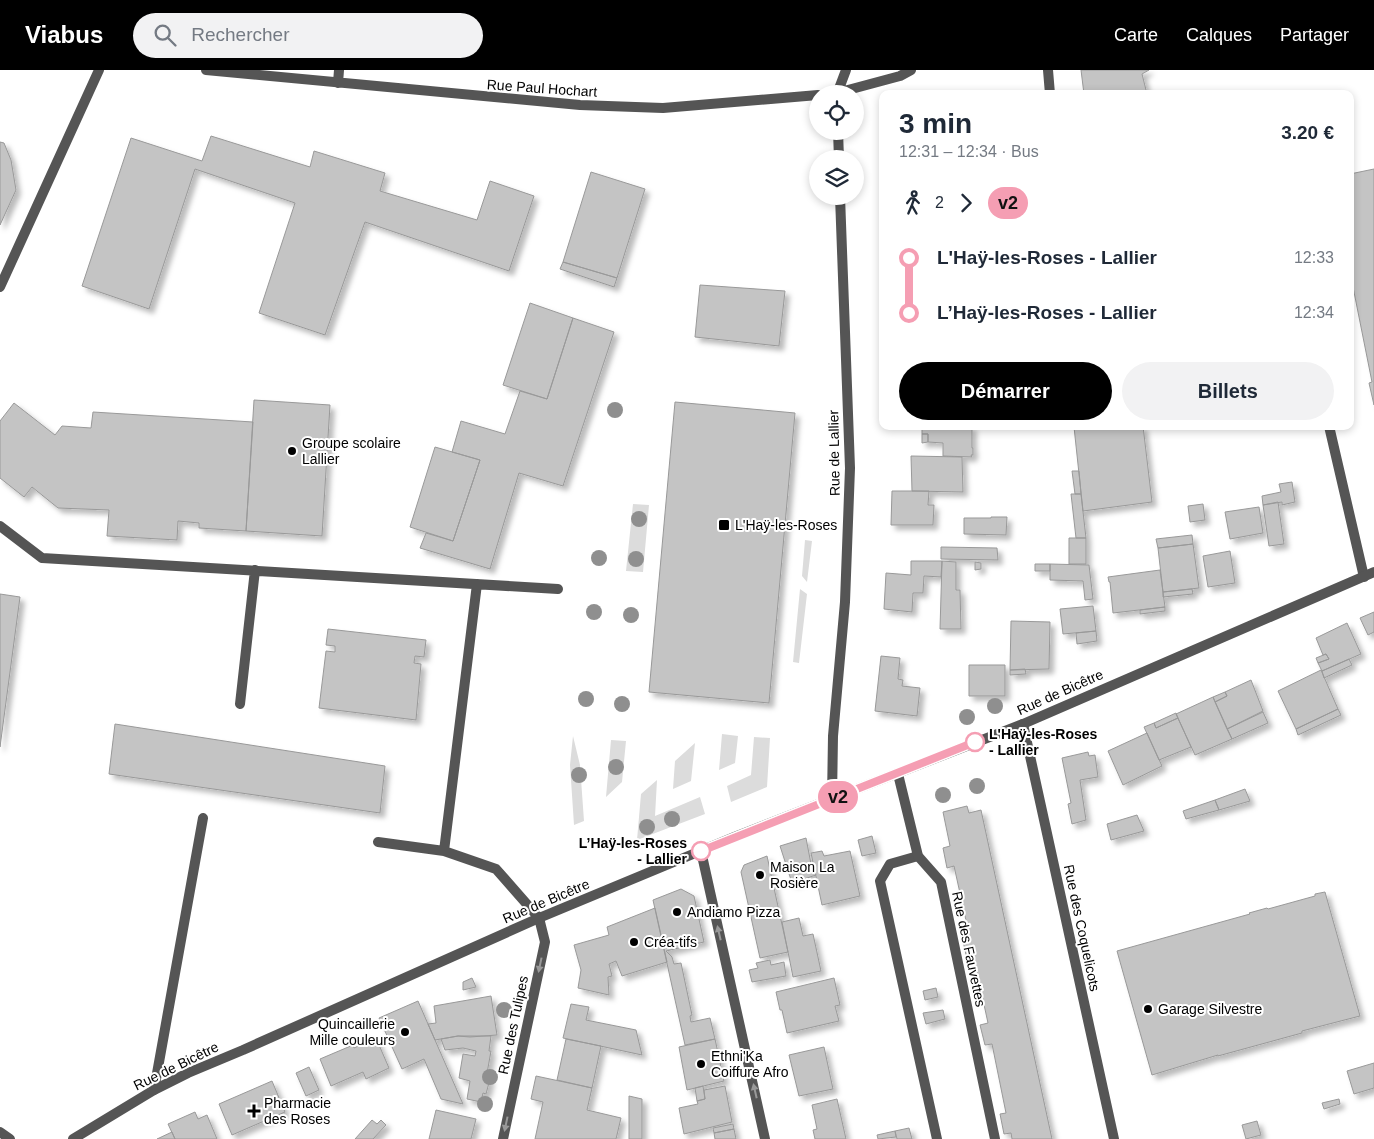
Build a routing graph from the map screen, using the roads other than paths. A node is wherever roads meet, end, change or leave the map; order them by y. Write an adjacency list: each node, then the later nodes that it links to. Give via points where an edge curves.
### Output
1 (99, 70): 13 (street)
2 (206, 70): 7 (street, Rue Paul Hochart)
3 (339, 70): 7 (street)
4 (846, 70): 8 (street)
5 (911, 70): 9 (street)
6 (1048, 70): 10 (street)
7 (338, 83): 11 (street, Rue Paul Hochart, via 561,104 663,108)
8 (840, 85)
9 (864, 86)
10 (1050, 90)
11 (809, 96)
12 (840, 205): 24 (street, Rue de Lallier, via 850,468)
13 (0, 287)
14 (1330, 430): 18 (street)
15 (0, 526): 16 (street, via 42,558)
16 (256, 570): 19 (street); 21 (street)
17 (1374, 572): 18 (street, Rue de Bicêtre)
18 (1364, 577): 22 (street, Rue de Bicêtre)
19 (477, 584): 20 (street); 27 (street)
20 (558, 589)
21 (240, 704)
22 (1024, 724): 23 (street, Rue de Bicêtre); 39 (street, Rue des Coquelicots)
23 (898, 774): 24 (street, Rue de Bicêtre); 29 (street, Rue des Fauvettes)
24 (832, 799): 28 (street, Rue de Bicêtre)
25 (203, 818): 31 (street)
26 (378, 842): 27 (street)
27 (444, 851): 30 (street, via 496,869)
28 (701, 851): 30 (street, Rue de Bicêtre); 36 (street, one-way to 28)
29 (918, 856): 37 (street, via 890,864 880,881); 38 (street, Rue des Fauvettes, via 940,882)
30 (538, 918): 31 (street, Rue de Bicêtre); 35 (street, Rue des Tulipes, one-way to 35, via 545,942)
31 (154, 1090): 34 (street, Rue de Bicêtre)
32 (0, 1132): 33 (street)
33 (10, 1139)
34 (73, 1139)
35 (503, 1139)
36 (765, 1139)
37 (937, 1139)
38 (995, 1139)
39 (1114, 1139)

